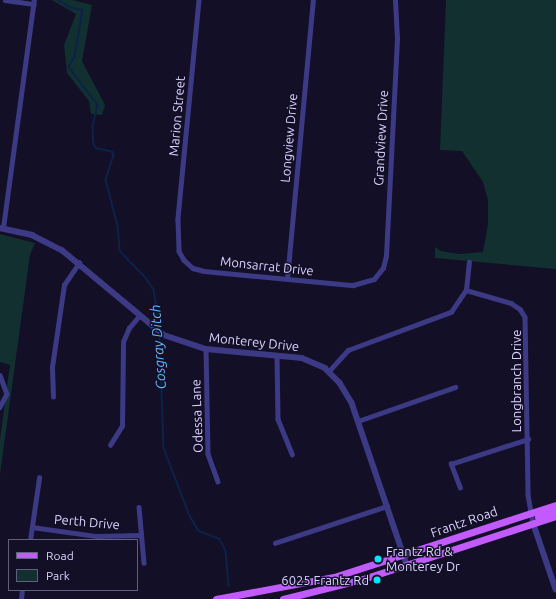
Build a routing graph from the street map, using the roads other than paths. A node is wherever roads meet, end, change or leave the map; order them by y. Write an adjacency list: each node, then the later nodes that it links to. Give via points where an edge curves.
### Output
1 (5, 0): 5 (street)
2 (199, 0): 7 (street, Marion Street)
3 (313, 0): 11 (street, Longview Drive)
4 (394, 0): 10 (street, Grandview Drive, via 397,46 386,249 384,264)
5 (34, 2): 6 (street)
6 (1, 228): 9 (street, Monterey Drive, via 44,239)
7 (177, 233): 11 (street, Monsarrat Drive, via 178,251 193,268)
8 (469, 262): 12 (street)
9 (79, 263): 13 (street, Monterey Drive); 19 (street, via 64,285 52,367)
10 (377, 276): 11 (street, Monsarrat Drive, via 364,284 353,285)
11 (287, 279)
12 (466, 290): 16 (street, via 451,312 348,350); 22 (street, Longbranch Drive, via 511,303 520,308 526,317)
13 (139, 316): 14 (street, Monterey Drive, via 164,336); 23 (street, via 129,328 123,342 122,426)
14 (206, 349): 15 (street, Monterey Drive); 26 (street, Odessa Lane, via 208,454)
15 (278, 355): 16 (street, Monterey Drive, via 302,358); 24 (street, via 278,419)
16 (329, 371): 21 (street, Monterey Drive, via 346,391)
17 (0, 375): 20 (street, via 7,394)
18 (455, 387): 21 (street)
19 (53, 397)
20 (0, 407)
21 (358, 421): 29 (street, Monterey Drive)
22 (528, 439): 27 (street, via 451,464); 32 (street, Longbranch Drive)
23 (110, 445)
24 (292, 454)
25 (39, 478): 35 (street)
26 (218, 481)
27 (460, 488)
28 (556, 505): 32 (main road, Frantz Road)
29 (387, 506): 39 (street); 40 (street, Monterey Drive)
30 (139, 507): 36 (street)
31 (556, 510): 34 (main road, via 538,517)
32 (530, 512): 34 (street, Longbranch Drive); 37 (main road); 40 (main road, Frantz Road)
33 (556, 516): 34 (main road, Frantz Road)
34 (533, 522): 37 (main road, Frantz Road); 44 (street)
35 (32, 527): 36 (street, Perth Drive, via 96,536); 38 (street)
36 (141, 535): 41 (street)
37 (490, 536): 42 (main road, Frantz Road)
38 (30, 539)
39 (275, 544)
40 (404, 554): 42 (street, Monterey Drive); 43 (main road, Frantz Road)
41 (144, 563)
42 (407, 565): 45 (main road, Frantz Road)
43 (328, 578): 45 (main road); 46 (main road, Frantz Road)
44 (556, 589)
45 (318, 591): 47 (main road, Frantz Road)
46 (216, 599)
47 (283, 599)

